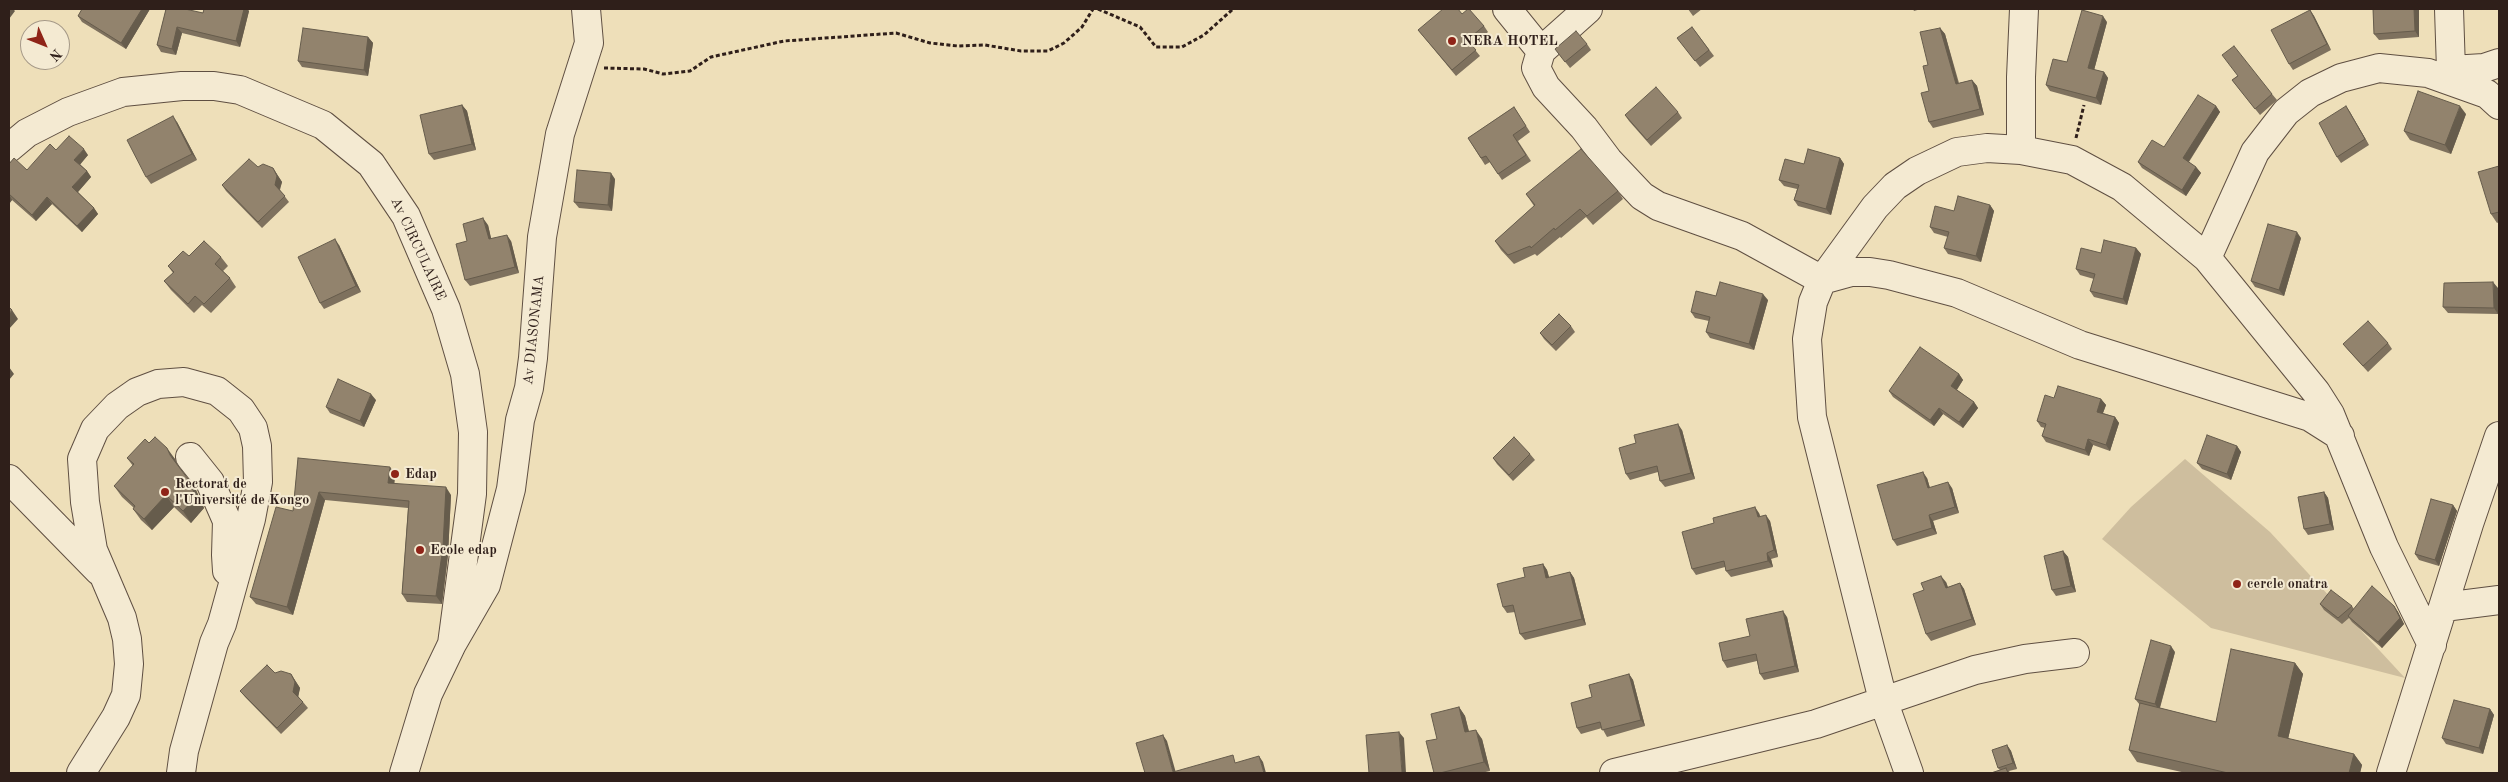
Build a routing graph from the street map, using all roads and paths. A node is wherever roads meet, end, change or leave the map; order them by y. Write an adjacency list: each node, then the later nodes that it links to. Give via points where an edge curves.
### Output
1 (586, 9): 11 (street, Av DIASONAMA, via 589,43)
2 (1093, 9): 11 (path, via 1082,27 1064,43 1048,51 930,43 896,33 784,41 711,57 690,71 663,74 644,70)
3 (1098, 9): 4 (path, via 1140,27 1156,47 1182,47 1204,35)
4 (1233, 9)
5 (1507, 9): 9 (street)
6 (1588, 9): 9 (street)
7 (2024, 9): 16 (street, via 2020,77)
8 (2449, 9): 12 (street)
9 (1540, 51): 19 (street, via 1536,68 1546,87 1642,196 1658,206 1742,236)
10 (2499, 63): 12 (street)
11 (581, 69): 28 (street, Av DIASONAMA, via 560,134 545,221 533,358 520,420 511,489 486,585)
12 (2453, 76): 14 (street, via 2487,94); 18 (street, via 2379,68 2341,78 2310,93 2286,112 2255,152)
13 (2084, 105): 17 (path)
14 (2499, 105)
15 (9, 148): 28 (street, Av CIRCULAIRE, via 27,133 68,112 124,92 214,86 240,90 324,125 371,164 406,216 446,309 465,374 473,432 472,494)
16 (2021, 150): 17 (street); 19 (street, via 1987,148 1957,152 1917,171 1895,186 1875,207)
17 (2072, 160): 18 (street, via 2122,187)
18 (2207, 258): 20 (street, via 2316,392)
19 (1822, 280): 20 (street, via 1851,272 1870,272 1957,293 2080,345 2310,417); 31 (street, via 1813,302 1807,339 1812,416)
20 (2340, 436): 29 (street, via 2384,547)
21 (2499, 436): 27 (street)
22 (190, 457): 25 (street, via 210,482 228,521 227,569)
23 (9, 479): 24 (street)
24 (106, 577): 25 (street, via 93,550 82,458 95,429 118,406 137,392 158,384 184,382 217,392 240,410 253,428 258,482); 32 (street, via 127,639 126,695)
25 (233, 584): 33 (street, via 184,751)
26 (2499, 600): 27 (street)
27 (2444, 607): 29 (street)
28 (452, 644): 34 (street, via 428,694)
29 (2432, 645): 37 (street)
30 (2075, 654): 31 (street, via 2025,659 1975,670)
31 (1883, 700): 35 (street, via 1816,724); 36 (street)
32 (81, 773)
33 (181, 773)
34 (404, 773)
35 (1614, 773)
36 (1909, 773)
37 (2391, 773)

